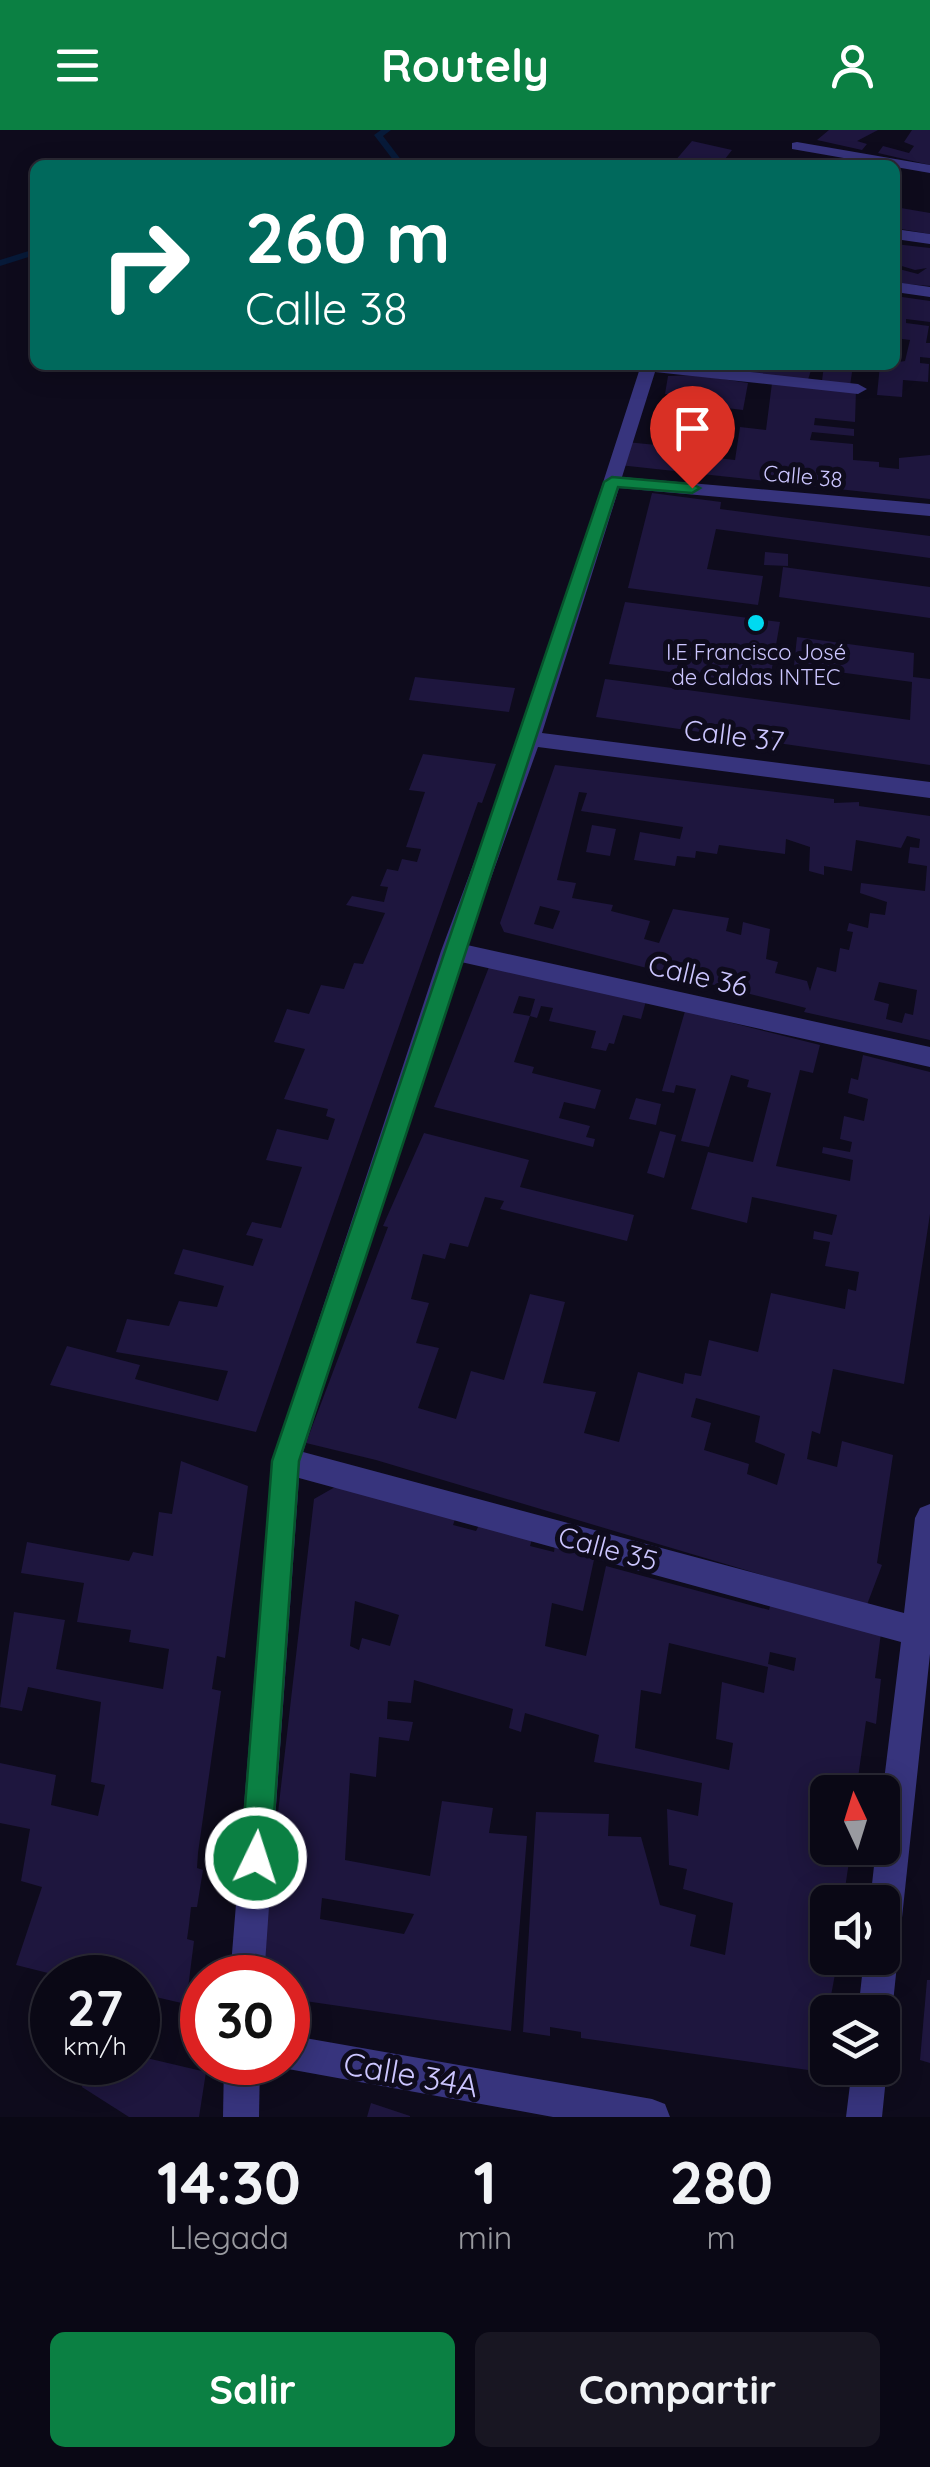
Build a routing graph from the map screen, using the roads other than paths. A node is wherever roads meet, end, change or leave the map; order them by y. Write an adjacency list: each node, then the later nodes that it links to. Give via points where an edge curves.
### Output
1 (806, 130): 2 (street)
2 (797, 146): 3 (street); 4 (street)
3 (790, 160)
4 (878, 160)
5 (900, 164): 6 (street)
6 (930, 169)
7 (900, 235): 8 (street)
8 (930, 239)
9 (900, 288): 10 (street)
10 (930, 292)
11 (647, 370): 14 (street)
12 (691, 370): 13 (street)
13 (858, 390)
14 (612, 482): 15 (street, Calle 38); 16 (street)
15 (930, 510)
16 (530, 738): 17 (street, Calle 37); 18 (street)
17 (930, 790)
18 (453, 951): 19 (street, Calle 36); 20 (street)
19 (930, 1057)
20 (286, 1461): 22 (street, Calle 35); 24 (street)
21 (930, 1518): 22 (street)
22 (924, 1634): 23 (street)
23 (890, 1885)
24 (249, 1955)
25 (310, 2056): 29 (street, Calle 34A)
26 (242, 2085): 28 (street)
27 (867, 2085): 30 (street)
28 (242, 2117)
29 (652, 2117)
30 (864, 2117)

